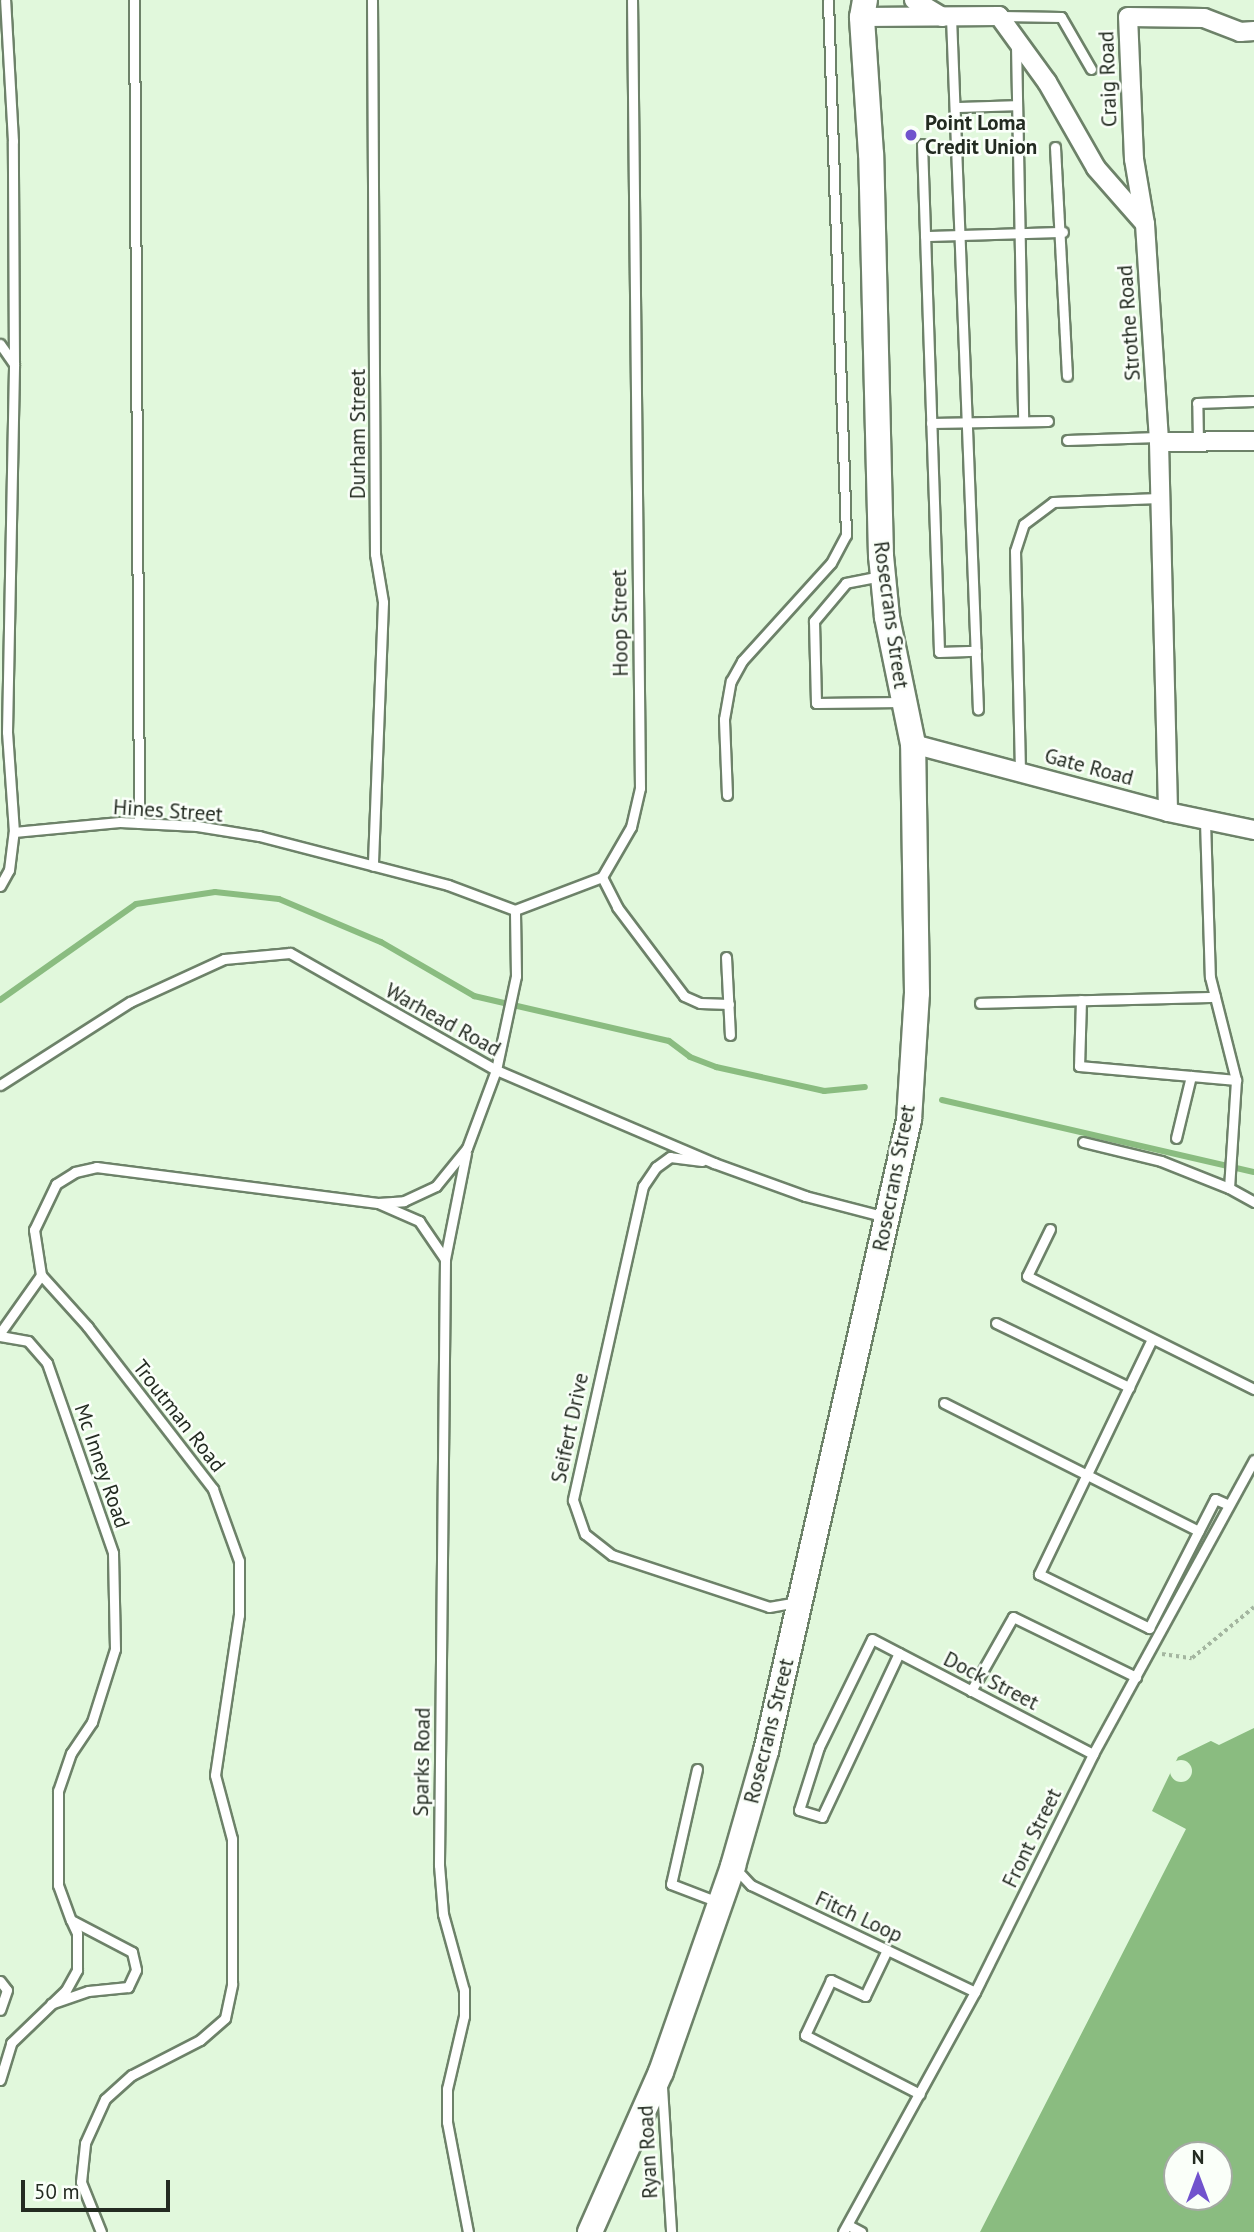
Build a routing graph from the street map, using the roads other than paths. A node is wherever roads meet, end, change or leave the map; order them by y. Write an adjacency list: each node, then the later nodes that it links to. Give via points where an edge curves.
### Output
1 (5, 0): 23 (lane, via 13,141)
2 (134, 0): 46 (lane)
3 (372, 0): 49 (lane, Durham Street, via 375,554 383,602)
4 (632, 0): 50 (lane, Hoop Street, via 640,788 631,827)
5 (828, 0): 43 (lane, via 846,535 836,557 743,661 731,681 724,719)
6 (914, 0): 9 (street)
7 (864, 8): 9 (street); 35 (street, Rosecrans Street)
8 (999, 16): 9 (street); 11 (street); 12 (lane, via 1061,17)
9 (947, 17): 14 (lane)
10 (1254, 31): 17 (street, Craig Road, via 1240,32 1204,18 1128,17 1134,159)
11 (1016, 38): 13 (lane); 17 (street, via 1096,168)
12 (1091, 69)
13 (1017, 105): 14 (lane); 19 (lane)
14 (955, 107): 20 (lane)
15 (922, 144): 21 (lane)
16 (1055, 147): 18 (lane)
17 (1145, 224): 30 (street, Strothe Road)
18 (1063, 232): 19 (lane); 24 (lane)
19 (1019, 234): 20 (lane); 28 (lane)
20 (960, 235): 21 (lane); 27 (lane)
21 (925, 236): 29 (lane)
22 (0, 344): 23 (lane)
23 (15, 364): 40 (lane)
24 (1067, 376)
25 (1254, 401): 33 (lane, via 1197,403)
26 (1048, 421): 28 (lane)
27 (967, 422): 28 (lane); 29 (lane); 36 (lane)
28 (1023, 422)
29 (931, 423): 36 (lane, via 939,652)
30 (1158, 439): 31 (lane); 33 (street); 34 (street, Strothe Road)
31 (1067, 440)
32 (1254, 441): 33 (street)
33 (1198, 442)
34 (1159, 498): 42 (lane, via 1053,502 1024,524 1015,551); 44 (street, Strothe Road)
35 (883, 576): 37 (street, Rosecrans Street); 37 (lane, via 846,583 814,621 816,703)
36 (976, 651): 38 (lane)
37 (903, 702): 41 (street, Rosecrans Street)
38 (978, 709)
39 (0, 718): 40 (lane)
40 (7, 732): 48 (lane)
41 (914, 744): 42 (street, Gate Road); 70 (street, Rosecrans Street, via 917,993 909,1120)
42 (1020, 772): 44 (street, Gate Road)
43 (727, 795)
44 (1167, 812): 45 (street, Gate Road)
45 (1205, 821): 47 (street, Gate Road); 54 (lane, via 1210,977)
46 (139, 823): 48 (lane, Hines Street); 49 (lane, Hines Street, via 258,836)
47 (1254, 830)
48 (14, 832): 51 (lane, via 9,870)
49 (373, 866): 52 (lane, via 448,885)
50 (602, 877): 52 (lane); 57 (lane, via 617,907 684,996 700,1003)
51 (0, 886)
52 (515, 910): 59 (lane, via 512,1000)
53 (726, 957): 57 (lane)
54 (1215, 997): 55 (lane); 61 (lane)
55 (1081, 1000): 56 (lane); 60 (lane, via 1079,1066)
56 (980, 1003)
57 (729, 1004): 58 (lane)
58 (730, 1035)
59 (496, 1070): 62 (lane, Warhead Road, via 290,953 224,959 130,1002); 65 (lane); 66 (lane, Warhead Road)
60 (1191, 1076): 61 (lane); 63 (lane)
61 (1236, 1080): 67 (lane)
62 (0, 1085)
63 (1176, 1138)
64 (1083, 1142): 67 (lane, via 1161,1161)
65 (467, 1148): 69 (lane, via 436,1186 404,1201); 72 (lane)
66 (714, 1163): 70 (lane, Warhead Road, via 806,1196); 84 (lane, Seifert Drive, via 670,1157 643,1186 573,1500 585,1534 612,1555 769,1607)
67 (1229, 1188): 68 (lane)
68 (1254, 1202)
69 (378, 1203): 72 (lane, via 419,1221); 73 (lane, via 96,1167 75,1172 56,1185 34,1230)
70 (888, 1217): 84 (street, Rosecrans Street)
71 (1050, 1229): 76 (lane, via 1027,1276)
72 (445, 1259): 104 (lane, Sparks Road, via 439,1865 443,1914 464,1990 464,2016 447,2089 447,2122)
73 (41, 1275): 75 (lane); 103 (lane, Troutman Road, via 88,1327 213,1489 239,1560 239,1615 215,1775 232,1839 232,1984 225,2018 200,2040 132,2075 105,2099 85,2143 81,2182 86,2204)
74 (996, 1323): 77 (lane)
75 (0, 1334): 92 (lane, Mc Inney Road, via 29,1341 47,1363 113,1553 115,1649 92,1722 71,1753 58,1791 58,1885)
76 (1152, 1339): 77 (lane); 78 (lane)
77 (1129, 1387): 81 (lane)
78 (1254, 1389)
79 (944, 1403): 81 (lane)
80 (1254, 1460): 82 (lane, Front Street)
81 (1087, 1474): 83 (lane); 83 (lane, via 1039,1574 1149,1628)
82 (1229, 1506): 83 (lane, via 1215,1499); 86 (lane, Front Street)
83 (1199, 1531)
84 (800, 1601): 90 (street, Rosecrans Street, via 766,1751)
85 (899, 1653): 85 (lane, Dock Street, via 822,1817 799,1810 819,1747 872,1639); 87 (lane, Dock Street)
86 (1136, 1677): 87 (lane, via 1013,1617); 88 (lane, Front Street)
87 (971, 1690): 88 (lane, Dock Street)
88 (1093, 1754): 95 (lane, Front Street)
89 (697, 1769): 91 (lane, via 671,1884)
90 (733, 1866): 91 (street, Rosecrans Street); 93 (lane, Fitch Loop, via 751,1885)
91 (719, 1903): 98 (street, Rosecrans Street)
92 (71, 1920): 96 (lane, Mc Inney Road, via 77,1933 77,1970); 96 (lane, via 132,1952 136,1970 128,1987 88,1991)
93 (887, 1950): 95 (lane, Fitch Loop); 100 (lane, via 865,1996 831,1980 806,2035)
94 (0, 1981): 97 (lane, via 7,1990)
95 (975, 1992): 100 (lane, Front Street)
96 (51, 2004): 99 (lane, Mc Inney Road, via 11,2042)
97 (0, 2010)
98 (661, 2072): 102 (lane, Ryan Road); 105 (street, Rosecrans Street)
99 (0, 2080)
100 (920, 2094): 101 (lane, Front Street)
101 (846, 2228): 106 (lane)
102 (670, 2231)
103 (101, 2232)
104 (468, 2232)
105 (590, 2232)
106 (861, 2232)

